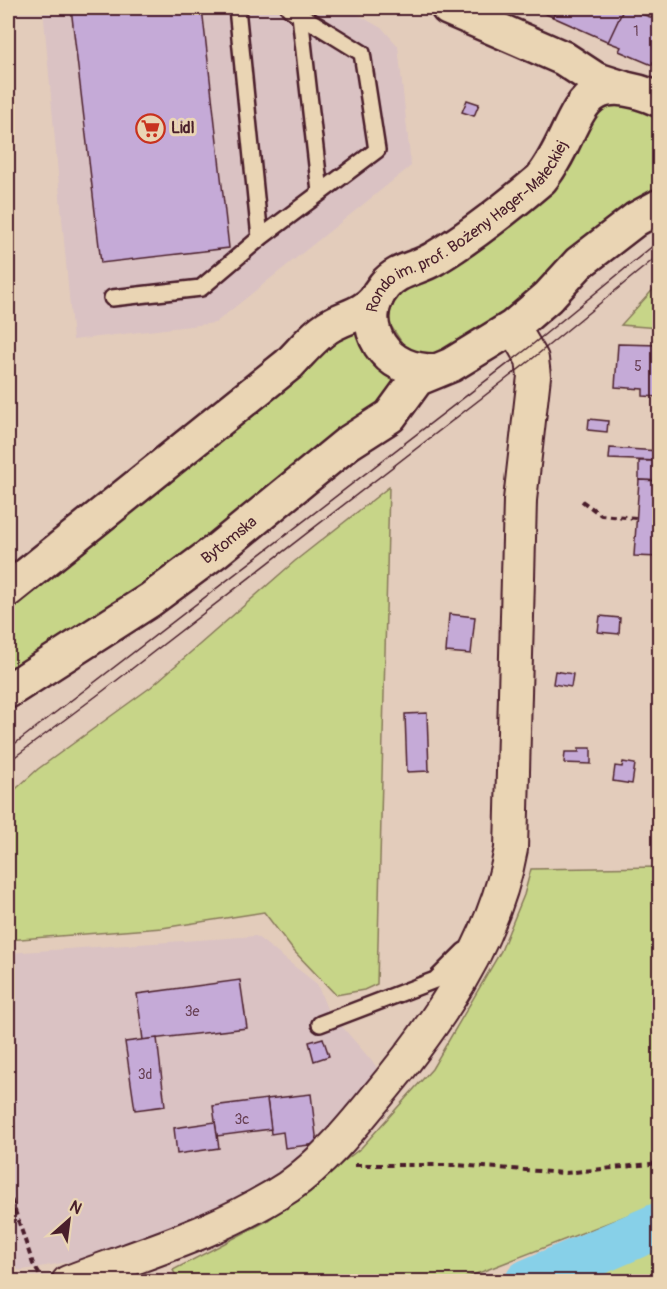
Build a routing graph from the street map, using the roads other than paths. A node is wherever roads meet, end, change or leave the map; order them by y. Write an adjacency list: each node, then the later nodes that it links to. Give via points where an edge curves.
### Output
1 (237, 8): 10 (lane)
2 (448, 8): 4 (street)
3 (295, 11): 8 (lane); 8 (lane, via 362,53 377,150)
4 (543, 51): 5 (street, via 595,79); 7 (street, via 562,70 570,87)
5 (623, 88): 6 (street); 7 (street, Rondo im. prof. Bożeny Hager-Małeckiej, via 586,99)
6 (660, 100)
7 (572, 121): 12 (street, Rondo im. prof. Bożeny Hager-Małeckiej, via 554,163 541,179 434,259 393,277)
8 (320, 192): 10 (lane)
9 (660, 206): 13 (street, via 636,219 579,263)
10 (260, 238): 11 (lane, via 201,288)
11 (112, 298)
12 (376, 299): 14 (street, Rondo im. prof. Bożeny Hager-Małeckiej, via 372,327 385,352 407,368); 15 (street, via 357,315 320,333 280,371)
13 (513, 327): 14 (street); 17 (street, via 532,359 534,394 520,500 511,849)
14 (435, 371): 16 (street, Bytomska, via 417,380 390,416 348,443 150,600)
15 (8, 590)
16 (8, 691)
17 (488, 928): 18 (lane, via 435,980); 19 (street, via 434,1025 316,1166 210,1230)
18 (320, 1024)
19 (68, 1281)

